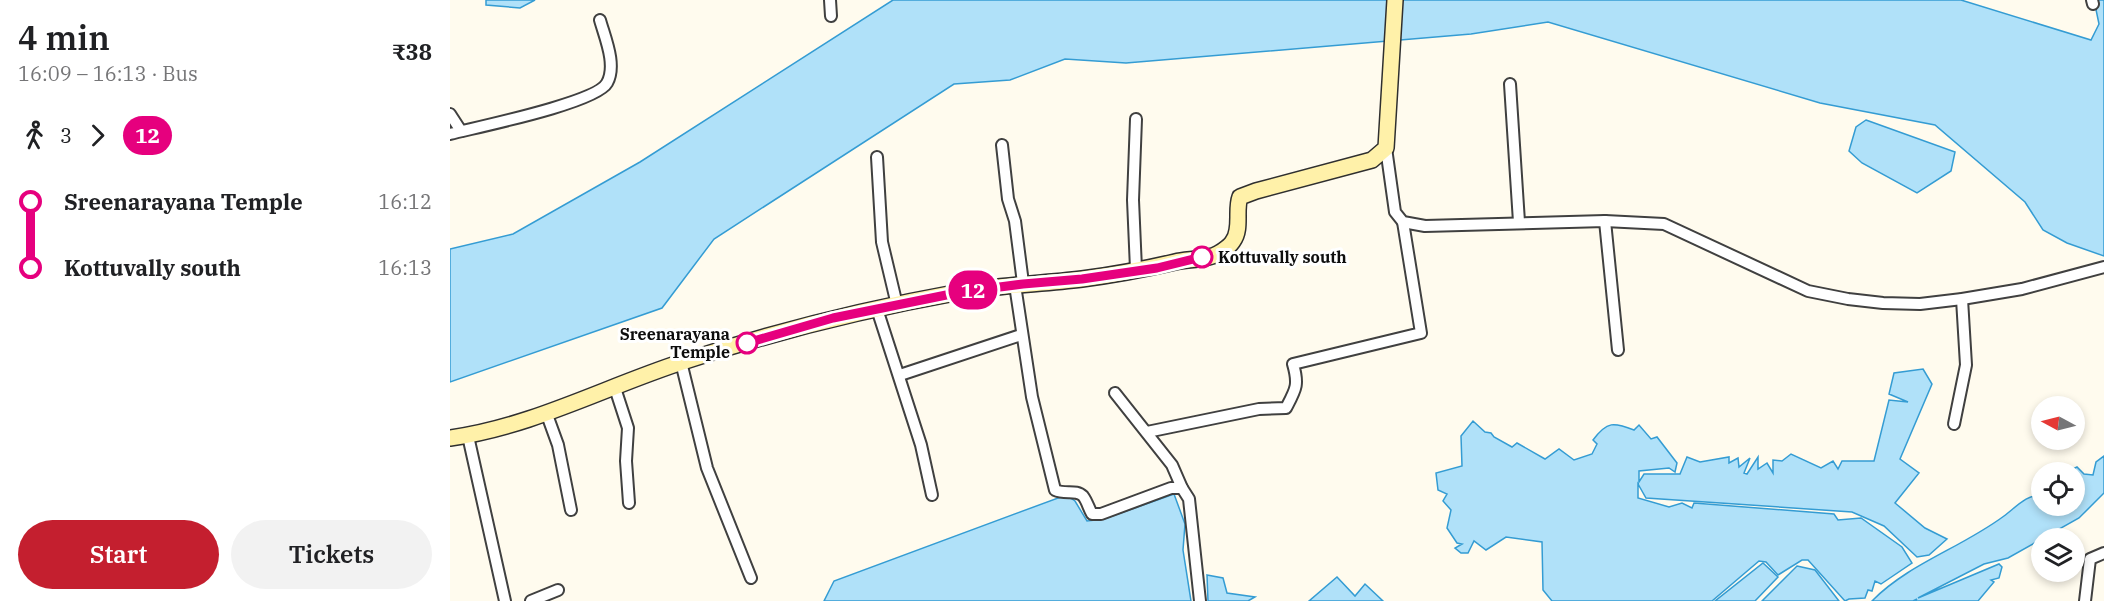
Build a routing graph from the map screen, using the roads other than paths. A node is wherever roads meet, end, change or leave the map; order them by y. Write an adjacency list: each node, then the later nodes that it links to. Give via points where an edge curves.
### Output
1 (830, 0): 3 (street)
2 (1395, 0): 10 (main road)
3 (831, 16)
4 (600, 20): 8 (street, via 610,59 607,85 555,107)
5 (1510, 84): 14 (street)
6 (450, 114): 8 (street)
7 (1136, 118): 16 (street)
8 (455, 133)
9 (1002, 145): 17 (street, via 1008,198 1015,221)
10 (1386, 148): 13 (street, via 1395,212); 16 (main road, via 1372,160 1240,197 1233,241 1218,254)
11 (877, 158): 19 (street, via 882,242)
12 (1605, 221): 14 (street); 18 (street, via 1664,224 1808,291 1883,303); 22 (street)
13 (1403, 222): 14 (street, via 1425,226); 29 (street, via 1421,333 1293,364 1298,379 1286,408 1259,409)
14 (1519, 222)
15 (2104, 267): 18 (street, via 2022,290)
16 (1136, 269): 17 (main road, via 1082,279)
17 (1019, 284): 19 (main road); 21 (street)
18 (1962, 299): 28 (street, via 1966,365)
19 (897, 305): 20 (main road)
20 (877, 309): 23 (main road); 24 (street)
21 (1021, 335): 24 (street); 32 (street, via 1055,490 1083,496 1092,514 1101,514 1171,488)
22 (1618, 350)
23 (681, 362): 25 (main road); 37 (street, via 707,468)
24 (900, 375): 33 (street)
25 (615, 388): 27 (main road); 34 (street, via 628,428)
26 (1115, 393): 29 (street)
27 (546, 412): 30 (main road); 35 (street, via 558,445)
28 (1954, 424)
29 (1147, 432): 32 (street, via 1172,465)
30 (468, 436): 31 (main road); 39 (street)
31 (450, 438)
32 (1182, 488): 41 (street, via 1189,499)
33 (932, 495)
34 (629, 502)
35 (572, 510)
36 (2104, 553): 42 (street, via 2090,559)
37 (752, 578)
38 (558, 590): 40 (street)
39 (505, 601)
40 (531, 601)
41 (1200, 601)
42 (2085, 601)

